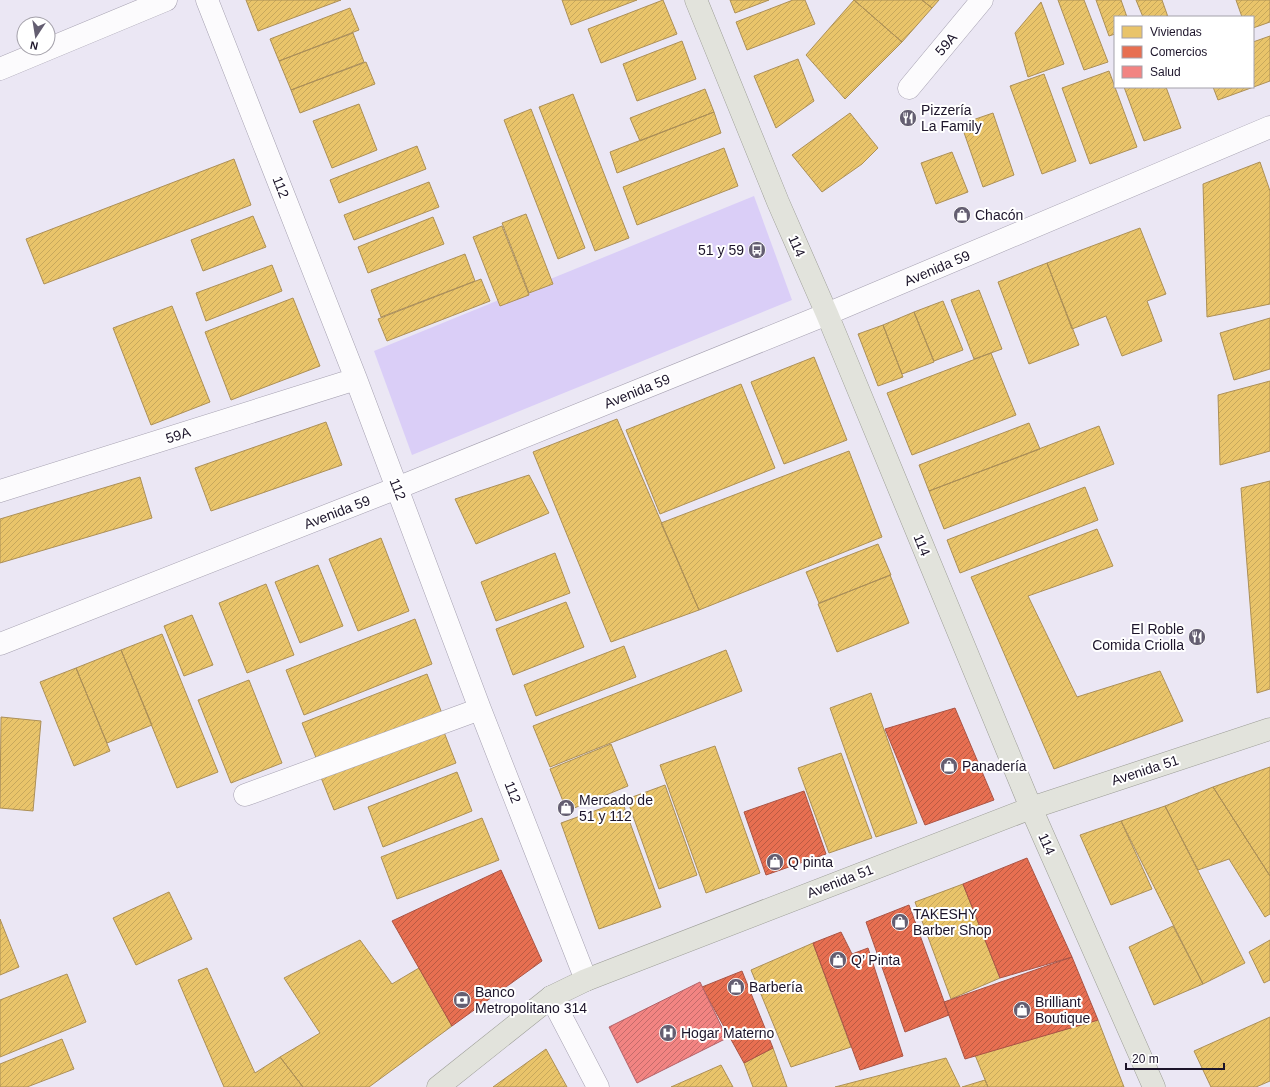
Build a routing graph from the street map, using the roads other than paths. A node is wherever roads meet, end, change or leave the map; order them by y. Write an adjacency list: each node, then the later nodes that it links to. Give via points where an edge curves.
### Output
1 (166, 0): 5 (street)
2 (208, 0): 9 (street, 112)
3 (696, 0): 8 (main road, 114, via 778,202)
4 (982, 0): 6 (street, 59A)
5 (0, 69)
6 (909, 88)
7 (1270, 127): 8 (street, Avenida 59)
8 (827, 314): 10 (street, Avenida 59); 16 (main road, 114)
9 (356, 379): 10 (street, 112); 11 (street, 59A)
10 (398, 488): 12 (street, Avenida 59); 13 (street, 112)
11 (0, 491)
12 (0, 644)
13 (480, 709): 15 (street); 17 (street, 112)
14 (1270, 729): 16 (main road, Avenida 51)
15 (245, 795)
16 (1031, 808): 17 (main road, Avenida 51); 21 (main road, 114)
17 (586, 980): 18 (main road, Avenida 51)
18 (551, 997): 19 (main road, Avenida 51); 20 (street)
19 (438, 1087)
20 (598, 1087)
21 (1154, 1087)

